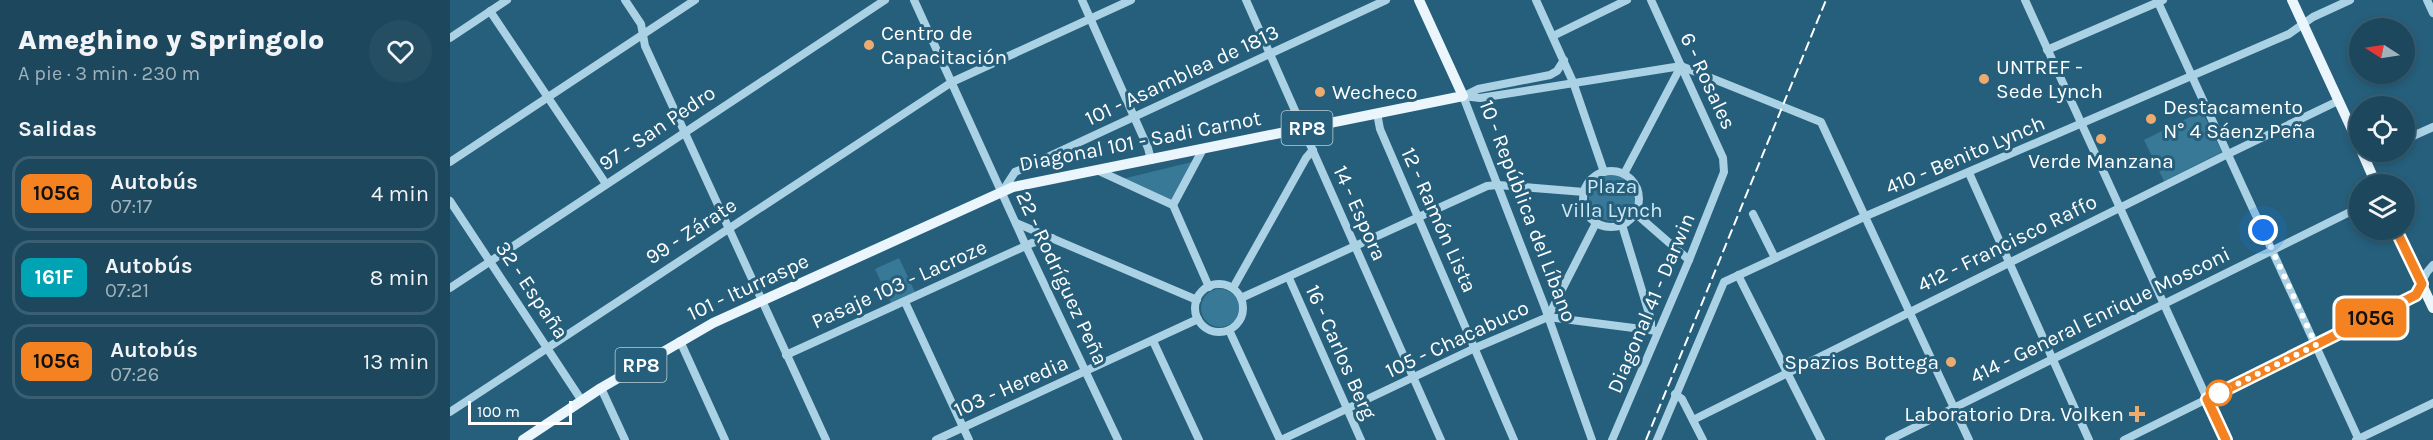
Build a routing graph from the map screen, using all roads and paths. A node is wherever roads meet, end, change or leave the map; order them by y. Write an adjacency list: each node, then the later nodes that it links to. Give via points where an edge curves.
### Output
1 (507, 0): 19 (street)
2 (625, 0): 23 (street)
3 (695, 0): 23 (street)
4 (885, 0): 42 (street, 97 - San Pedro)
5 (914, 0): 31 (street, 22 - Rodríguez Peña)
6 (1082, 0): 21 (street)
7 (1131, 0): 21 (street, 99 - Zárate)
8 (1246, 0): 27 (street, 14 - Espora)
9 (1386, 0): 27 (street, 101 - Asamblea de 1813)
10 (1419, 0): 33 (main road, 10 - República del Líbano)
11 (1536, 0): 24 (street)
12 (1627, 0): 24 (street)
13 (1651, 0): 29 (street, 6 - Rosales)
14 (2025, 0): 26 (street)
15 (2292, 0): 22 (main road)
16 (2350, 0): 22 (street, 410 - Benito Lynch)
17 (2427, 0): 20 (street)
18 (2159, 1): 26 (street); 30 (street)
19 (490, 11): 25 (street); 34 (street)
20 (2433, 13)
21 (1090, 19): 31 (street, 99 - Zárate); 37 (street)
22 (2303, 25): 30 (street, 410 - Benito Lynch); 35 (main road)
23 (643, 33): 34 (street); 42 (street, via 645,46)
24 (1553, 36): 28 (street)
25 (450, 38)
26 (2047, 50): 38 (street)
27 (1270, 54): 37 (street, 101 - Asamblea de 1813); 41 (street, 14 - Espora)
28 (1564, 60): 32 (street); 33 (street, Diagonal 101 - Sadi Carnot, via 1550,75 1478,89)
29 (1681, 66): 32 (street, Diagonal 101 - Sadi Carnot); 52 (street); 53 (street, 6 - Rosales, via 1723,158); 64 (street, via 1817,119 1823,124)
30 (2192, 76): 38 (street, 410 - Benito Lynch); 46 (street)
31 (952, 82): 56 (street, 22 - Rodríguez Peña); 69 (street, 99 - Zárate)
32 (1573, 82): 33 (street, Diagonal 101 - Sadi Carnot, via 1480,98); 50 (street)
33 (1463, 96): 36 (main road, Diagonal 101 - Sadi Carnot / RP8); 55 (street, 10 - República del Líbano)
34 (548, 98): 48 (street); 54 (street)
35 (2338, 101): 39 (main road); 46 (street, 412 - Francisco Raffo)
36 (1377, 113): 41 (main road, Diagonal 101 - Sadi Carnot / RP8); 65 (street, 12 - Ramón Lista, via 1380,129)
37 (1135, 117): 47 (street); 56 (street, 101 - Asamblea de 1813, via 1015,172)
38 (2081, 124): 51 (street, 410 - Benito Lynch); 60 (street)
39 (2349, 124)
40 (2433, 127): 43 (street)
41 (1304, 128): 44 (main road, Diagonal 101 - Sadi Carnot / RP8); 45 (street, 14 - Espora)
42 (685, 131): 54 (street, 97 - San Pedro); 69 (street)
43 (2415, 135)
44 (1203, 149): 47 (main road, Diagonal 101 - Sadi Carnot / RP8); 59 (street)
45 (1313, 150): 73 (street, 14 - Espora); 85 (street)
46 (2228, 154): 60 (street, 412 - Francisco Raffo); 74 (street)
47 (1151, 160): 49 (main road, Diagonal 101 - Sadi Carnot / RP8)
48 (450, 162)
49 (1097, 170): 56 (main road, Diagonal 101 - Sadi Carnot / RP8); 59 (street)
50 (1604, 172): 52 (street); 57 (street, via 1590,181)
51 (1969, 173): 64 (street, 410 - Benito Lynch); 78 (street)
52 (1624, 174): 62 (street, via 1639,191)
53 (1723, 179): 76 (street, Diagonal 41 - Darwin)
54 (606, 184): 77 (street, 97 - San Pedro)
55 (1498, 185): 57 (street); 65 (street, via 1487,186); 93 (street, 10 - República del Líbano)
56 (1002, 192): 66 (street, 22 - Rodríguez Peña); 88 (main road, 101 - Iturraspe / RP8)
57 (1584, 192): 67 (street, via 1587,212)
58 (450, 201): 77 (street, 32 - España)
59 (1173, 205): 83 (street)
60 (2120, 207): 78 (street, 412 - Francisco Raffo); 90 (street)
61 (2349, 212): 74 (street, 414 - General Enrique Mosconi)
62 (1635, 213): 68 (street); 76 (street)
63 (1753, 214): 75 (street)
64 (1866, 216): 75 (street, 410 - Benito Lynch); 92 (street)
65 (1418, 217): 73 (street); 101 (street, 12 - Ramón Lista)
66 (1016, 223): 70 (street); 72 (street, 22 - Rodríguez Peña)
67 (1596, 223): 68 (street); 93 (street)
68 (1622, 225): 96 (street)
69 (730, 227): 88 (street); 100 (street, 99 - Zárate)
70 (1052, 238): 72 (street, Pasaje 103 - Lacroze); 87 (street)
71 (2401, 240): 82 (main road)
72 (1026, 246): 89 (street, Pasaje 103 - Lacroze); 104 (street, 22 - Rodríguez Peña)
73 (1355, 247): 81 (street); 106 (street, 14 - Espora)
74 (2272, 250): 90 (street, 414 - General Enrique Mosconi); 99 (street)
75 (1775, 258): 80 (street, 410 - Benito Lynch)
76 (1689, 260): 96 (street, Diagonal 41 - Darwin)
77 (491, 262): 84 (street, 97 - San Pedro); 100 (street, 32 - España)
78 (2009, 263): 92 (street, 412 - Francisco Raffo); 103 (street)
79 (2433, 265): 82 (street)
80 (1738, 275): 105 (street); 108 (street, 410 - Benito Lynch, via 1724,282)
81 (1289, 278): 86 (street); 113 (street, 16 - Carlos Berg)
82 (2422, 284): 91 (main road); 99 (street, via 2413,297)
83 (1209, 287): 85 (street, via 1221,284); 87 (street)
84 (450, 288)
85 (1233, 288): 86 (street)
86 (1241, 298): 95 (street, via 1243,313)
87 (1197, 300): 94 (street)
88 (761, 301): 97 (main road, 101 - Iturraspe / RP8); 102 (street)
89 (905, 302): 102 (street, Pasaje 103 - Lacroze); 116 (street)
90 (2163, 304): 103 (street, 414 - General Enrique Mosconi); 109 (street)
91 (2433, 308)
92 (1909, 312): 105 (street, 412 - Francisco Raffo); 112 (street)
93 (1548, 317): 96 (street, 105 - Chacabuco); 101 (street, 105 - Chacabuco); 129 (street, 10 - República del Líbano)
94 (1198, 319): 95 (street, via 1215,332); 98 (street, 103 - Heredia)
95 (1229, 330): 125 (street)
96 (1654, 330): 130 (street, Diagonal 41 - Darwin)
97 (681, 341): 107 (main road, 101 - Iturraspe / RP8); 119 (street)
98 (1153, 341): 104 (street, 103 - Heredia); 124 (street)
99 (2316, 345): 109 (street); 139 (street)
100 (548, 346): 110 (street, 32 - España); 114 (street, 99 - Zárate)
101 (1475, 348): 106 (street, 105 - Chacabuco); 128 (street, 12 - Ramón Lista)
102 (786, 355): 120 (street)
103 (2053, 359): 112 (street, 414 - General Enrique Mosconi); 136 (street)
104 (1086, 372): 116 (street, 103 - Heredia); 123 (street, 22 - Rodríguez Peña)
105 (1788, 375): 115 (street, 412 - Francisco Raffo); 133 (street)
106 (1414, 378): 113 (street, 105 - Chacabuco); 127 (street, 14 - Espora)
107 (601, 388): 110 (main road, 101 - Iturraspe / RP8); 118 (street)
108 (1675, 394): 115 (street); 131 (street)
109 (2207, 399): 137 (street); 138 (street)
110 (582, 401): 117 (main road, 101 - Iturraspe / RP8)
111 (2433, 403): 139 (street)
112 (1954, 408): 134 (street, 414 - General Enrique Mosconi); 135 (street)
113 (1347, 410): 125 (street, 105 - Chacabuco); 126 (street, 16 - Carlos Berg)
114 (450, 412)
115 (1693, 420): 132 (street)
116 (963, 428): 121 (street, 103 - Heredia); 122 (street)
117 (523, 440)
118 (625, 440)
119 (725, 440)
120 (826, 440)
121 (936, 440)
122 (969, 440)
123 (1118, 440)
124 (1199, 440)
125 (1280, 440)
126 (1361, 440)
127 (1442, 440)
128 (1514, 440)
129 (1592, 440)
130 (1612, 440)
131 (1657, 440)
132 (1703, 440)
133 (1821, 440)
134 (1889, 440)
135 (1969, 440)
136 (2090, 440)
137 (2124, 440)
138 (2226, 440)
139 (2358, 440)

